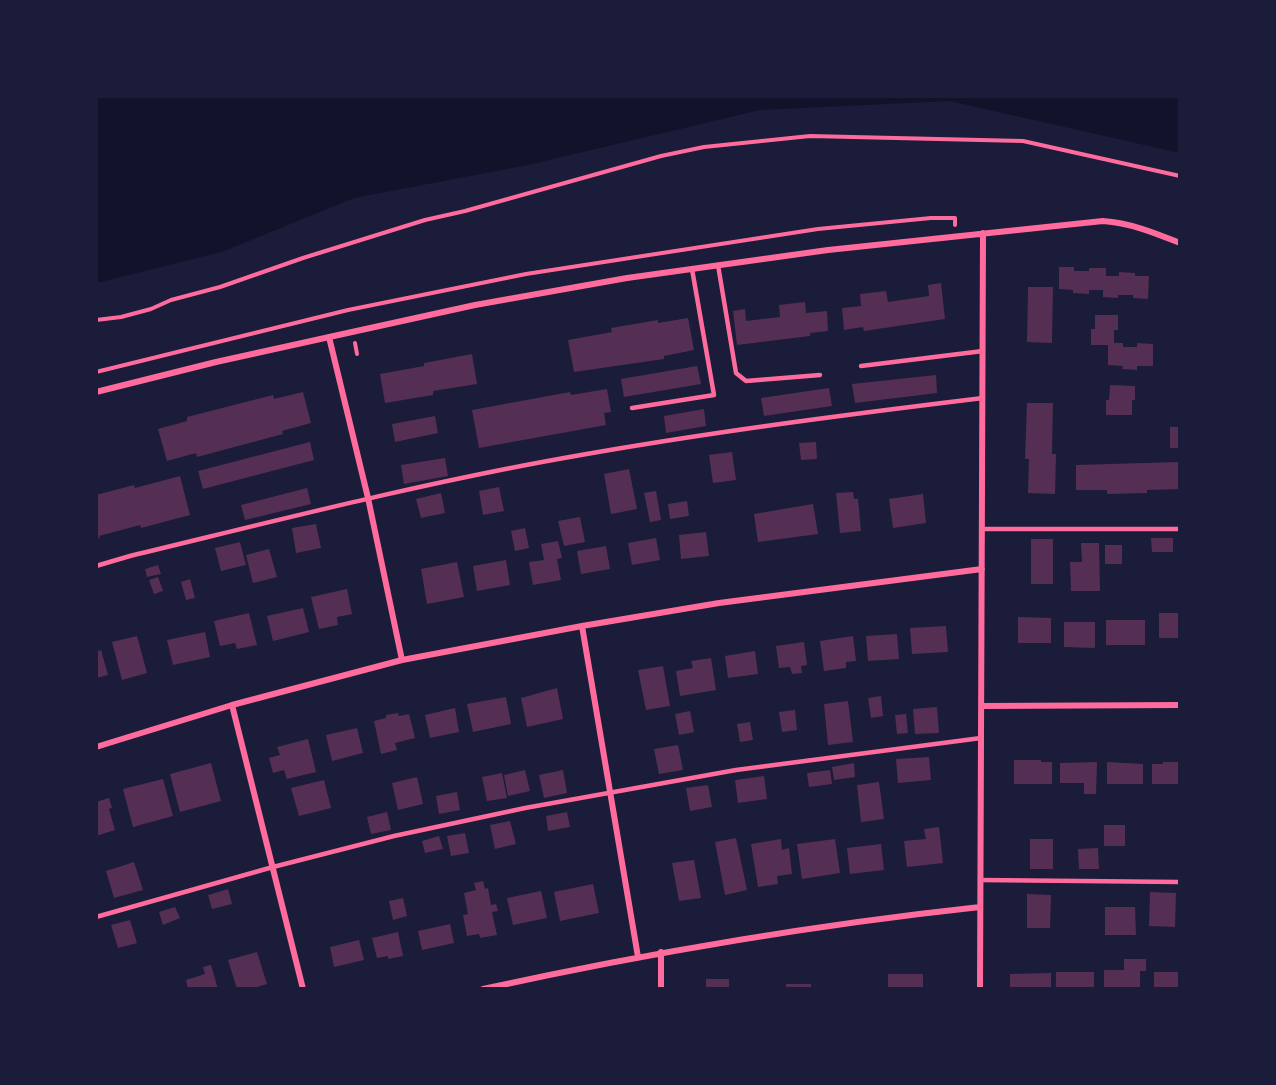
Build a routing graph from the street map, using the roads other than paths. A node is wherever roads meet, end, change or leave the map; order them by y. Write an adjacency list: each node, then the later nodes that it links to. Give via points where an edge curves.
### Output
1 (983, 233): 2 (street, via 1103,221 1142,228); 3 (street); 6 (street)
2 (1180, 243)
3 (718, 265): 4 (street); 8 (lane, via 736,373 746,381)
4 (692, 269): 5 (street, via 475,305); 11 (lane, via 714,395)
5 (329, 337): 9 (street); 12 (street)
6 (983, 351): 7 (lane); 10 (street)
7 (861, 366)
8 (820, 375)
9 (96, 392)
10 (983, 399): 12 (lane, via 669,440); 13 (street)
11 (632, 408)
12 (368, 498): 15 (lane); 18 (street)
13 (982, 529): 14 (lane); 16 (street)
14 (1180, 530)
15 (96, 566)
16 (982, 569): 17 (street); 21 (street)
17 (582, 626): 18 (street); 24 (street)
18 (402, 660): 19 (street)
19 (232, 705): 23 (street); 25 (street)
20 (1180, 705): 21 (street)
21 (982, 706): 22 (street)
22 (981, 738): 24 (lane, via 792,761); 26 (street)
23 (96, 747)
24 (611, 793): 25 (lane, via 405,834); 31 (street)
25 (273, 867): 29 (lane); 33 (street)
26 (980, 880): 27 (lane); 28 (street)
27 (1180, 882)
28 (980, 907): 30 (street); 36 (street)
29 (96, 917)
30 (661, 952): 31 (street); 35 (street)
31 (638, 957): 32 (street)
32 (503, 987): 34 (street)
33 (303, 989)
34 (483, 989)
35 (661, 989)
36 (980, 989)

